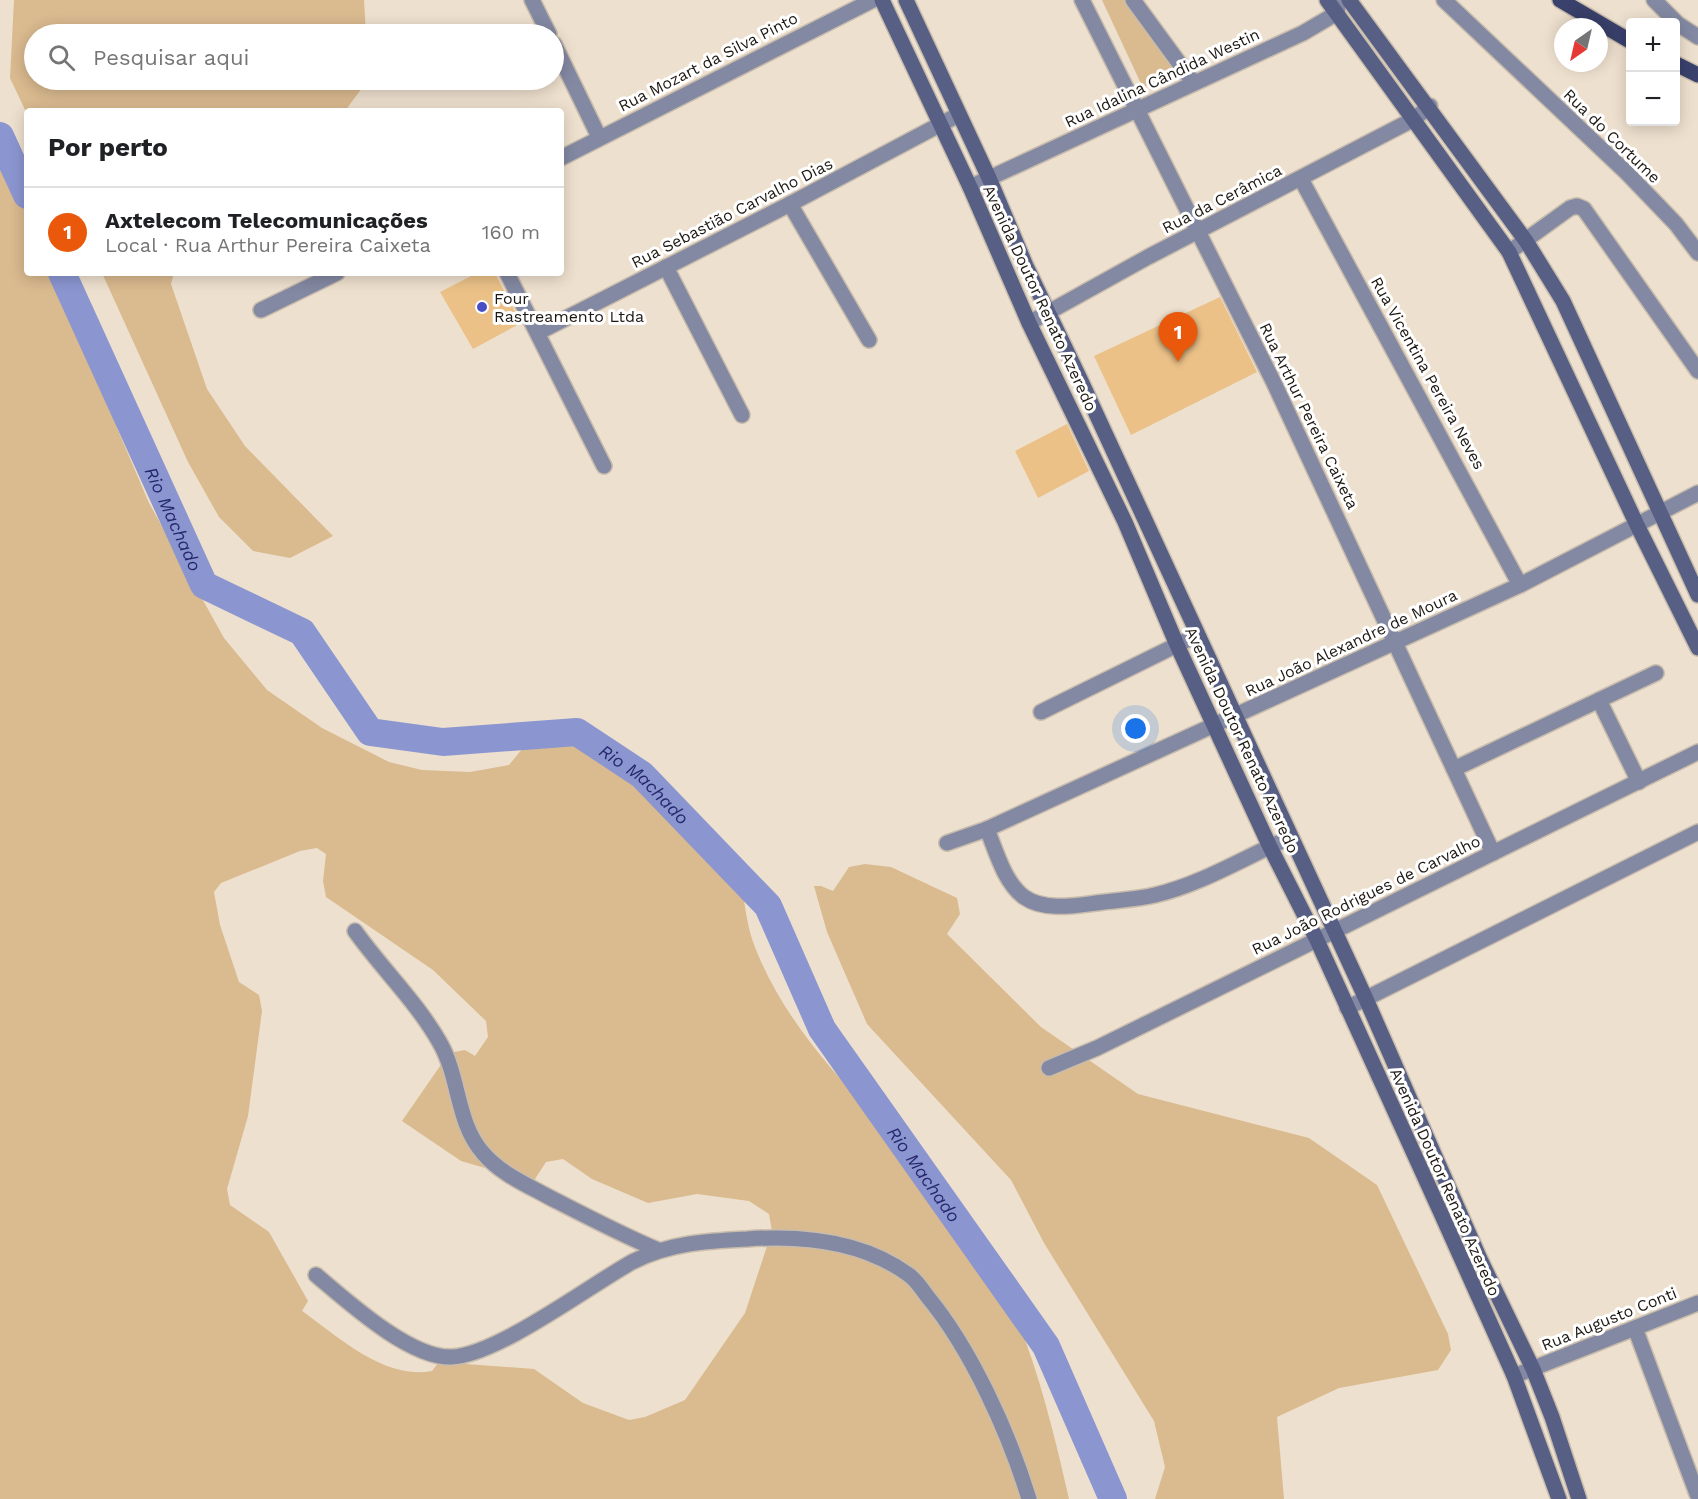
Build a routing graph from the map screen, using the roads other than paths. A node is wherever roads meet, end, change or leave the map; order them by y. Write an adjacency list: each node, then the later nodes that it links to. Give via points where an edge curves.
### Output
1 (532, 0): 13 (street)
2 (873, 0): 25 (street, Rua Mozart da Silva Pinto)
3 (882, 0): 24 (street, Avenida Doutor Renato Azeredo)
4 (906, 0): 22 (street, Avenida Doutor Renato Azeredo)
5 (1082, 0): 21 (street, Rua Arthur Pereira Caixeta)
6 (1133, 0): 19 (street)
7 (1327, 0): 12 (street)
8 (1349, 0): 20 (street)
9 (1444, 0): 36 (street, Rua do Cortume, via 1627,173 1676,224)
10 (1560, 0): 15 (main road)
11 (1654, 0): 14 (street)
12 (1338, 7): 19 (street, Rua Idalina Cândida Westin, via 1303,33); 23 (street)
13 (544, 24)
14 (1698, 37)
15 (1626, 38)
16 (564, 65): 25 (street)
17 (1680, 66): 18 (main road)
18 (1698, 75)
19 (1193, 82): 21 (street, Rua Idalina Cândida Westin)
20 (1430, 106): 23 (street, Rua da Cerâmica); 34 (street)
21 (1139, 109): 27 (street, Rua Idalina Cândida Westin); 32 (street, Rua Arthur Pereira Caixeta)
22 (958, 115): 24 (street, Rua Sebastião Carvalho Dias); 27 (street, Avenida Doutor Renato Azeredo)
23 (1414, 119): 28 (street, Rua da Cerâmica); 35 (street)
24 (941, 124): 29 (street, Avenida Doutor Renato Azeredo); 30 (street, Rua Sebastião Carvalho Dias)
25 (599, 137): 26 (street, Rua Mozart da Silva Pinto)
26 (564, 156)
27 (989, 178): 29 (street, Rua Idalina Cândida Westin); 31 (street, Avenida Doutor Renato Azeredo)
28 (1301, 179): 32 (street, Rua da Cerâmica); 61 (street, Rua Vicentina Pereira Neves)
29 (970, 187): 33 (street, Avenida Doutor Renato Azeredo)
30 (790, 204): 38 (street, Rua Sebastião Carvalho Dias); 46 (street)
31 (1008, 223): 33 (street); 37 (street, Avenida Doutor Renato Azeredo)
32 (1198, 230): 43 (street, Rua da Cerâmica); 66 (street, Rua Arthur Pereira Caixeta)
33 (989, 233): 41 (street, Avenida Doutor Renato Azeredo)
34 (1526, 241): 35 (street); 47 (street, via 1570,208 1584,209); 55 (street, via 1563,301)
35 (1509, 252): 58 (street)
36 (1698, 254)
37 (1026, 266): 41 (street); 43 (street, Avenida Doutor Renato Azeredo)
38 (666, 267): 45 (street, Rua Sebastião Carvalho Dias); 50 (street)
39 (331, 276): 42 (street)
40 (509, 276): 45 (street)
41 (1010, 276): 44 (street, Avenida Doutor Renato Azeredo)
42 (261, 310)
43 (1048, 315): 44 (street, Rua da Cerâmica); 48 (street, Avenida Doutor Renato Azeredo)
44 (1029, 323): 49 (street, Avenida Doutor Renato Azeredo)
45 (539, 332): 52 (street)
46 (869, 340)
47 (1698, 371)
48 (1081, 381): 49 (street); 51 (street, Avenida Doutor Renato Azeredo)
49 (1062, 390): 53 (street, Avenida Doutor Renato Azeredo)
50 (742, 415)
51 (1117, 462): 53 (street); 56 (street, Avenida Doutor Renato Azeredo)
52 (604, 466)
53 (1100, 469): 57 (street, Avenida Doutor Renato Azeredo)
54 (1698, 493): 55 (street, Rua João Alexandre de Moura)
55 (1660, 513): 58 (street, Rua João Alexandre de Moura); 62 (street)
56 (1141, 514): 57 (street); 59 (street, Avenida Doutor Renato Azeredo)
57 (1125, 522): 60 (street, Avenida Doutor Renato Azeredo)
58 (1636, 525): 61 (street, Rua João Alexandre de Moura); 67 (street)
59 (1162, 558): 60 (street); 63 (street, Avenida Doutor Renato Azeredo)
60 (1144, 566): 64 (street, Avenida Doutor Renato Azeredo)
61 (1520, 585): 66 (street, Rua João Alexandre de Moura)
62 (1698, 595)
63 (1180, 598): 64 (street); 65 (street, Avenida Doutor Renato Azeredo)
64 (1162, 606): 68 (street, Avenida Doutor Renato Azeredo)
65 (1197, 636): 68 (street); 69 (street, Avenida Doutor Renato Azeredo)
66 (1396, 641): 74 (street, Rua João Alexandre de Moura); 77 (street, Rua Arthur Pereira Caixeta)
67 (1697, 643)
68 (1177, 645): 70 (street, Avenida Doutor Renato Azeredo); 73 (street)
69 (1209, 662): 70 (street); 74 (street, Avenida Doutor Renato Azeredo)
70 (1190, 671): 75 (street, Avenida Doutor Renato Azeredo)
71 (1656, 673): 72 (street)
72 (1599, 700): 77 (street); 80 (street)
73 (1041, 712)
74 (1235, 716): 75 (street, Rua João Alexandre de Moura); 78 (street, Avenida Doutor Renato Azeredo)
75 (1214, 724): 79 (street, Avenida Doutor Renato Azeredo); 81 (street, Rua João Alexandre de Moura)
76 (1698, 752): 80 (street, Rua João Rodrigues de Carvalho)
77 (1455, 769): 86 (street, Rua Arthur Pereira Caixeta)
78 (1261, 773): 79 (street); 83 (street, Avenida Doutor Renato Azeredo)
79 (1240, 781): 85 (street, Avenida Doutor Renato Azeredo)
80 (1639, 782): 86 (street, Rua João Rodrigues de Carvalho)
81 (987, 830): 84 (street, Rua João Alexandre de Moura); 85 (street, via 1014,887 1025,897 1049,906 1153,896)
82 (1698, 832): 90 (street)
83 (1290, 838): 85 (street); 87 (street, Avenida Doutor Renato Azeredo)
84 (947, 843)
85 (1270, 847): 89 (street, Avenida Doutor Renato Azeredo)
86 (1493, 854): 87 (street, Rua João Rodrigues de Carvalho)
87 (1333, 930): 89 (street, Rua João Rodrigues de Carvalho); 90 (street, Avenida Doutor Renato Azeredo)
88 (355, 931): 97 (street, via 416,1005 442,1046 462,1115 482,1152 515,1178 605,1228)
89 (1316, 938): 91 (street, Avenida Doutor Renato Azeredo); 93 (street, Rua João Rodrigues de Carvalho, via 1097,1048)
90 (1365, 999): 91 (street); 92 (street, Avenida Doutor Renato Azeredo)
91 (1347, 1008): 94 (street, Avenida Doutor Renato Azeredo)
92 (1392, 1062): 94 (street); 95 (street, Avenida Doutor Renato Azeredo)
93 (1049, 1068)
94 (1374, 1070): 96 (street, Avenida Doutor Renato Azeredo)
95 (1455, 1205): 96 (street); 98 (street, Avenida Doutor Renato Azeredo)
96 (1440, 1211): 99 (street, Avenida Doutor Renato Azeredo)
97 (658, 1250): 100 (street, via 513,1334 469,1354 451,1357 422,1350 384,1330); 108 (street, via 690,1243 760,1238 837,1243 872,1253 911,1276 944,1316 976,1371)
98 (1480, 1259): 99 (street); 102 (street, Avenida Doutor Renato Azeredo)
99 (1464, 1267): 103 (street, Avenida Doutor Renato Azeredo)
100 (316, 1275)
101 (1698, 1303): 104 (street, Rua Augusto Conti)
102 (1506, 1313): 103 (street); 105 (street, Avenida Doutor Renato Azeredo)
103 (1488, 1320): 106 (street, Avenida Doutor Renato Azeredo)
104 (1635, 1328): 105 (street, Rua Augusto Conti); 107 (street)
105 (1533, 1369): 106 (street, Rua Augusto Conti); 110 (street, Avenida Doutor Renato Azeredo)
106 (1514, 1376): 109 (street, Avenida Doutor Renato Azeredo)
107 (1697, 1494)
108 (1029, 1499)
109 (1559, 1499)
110 (1579, 1499)

